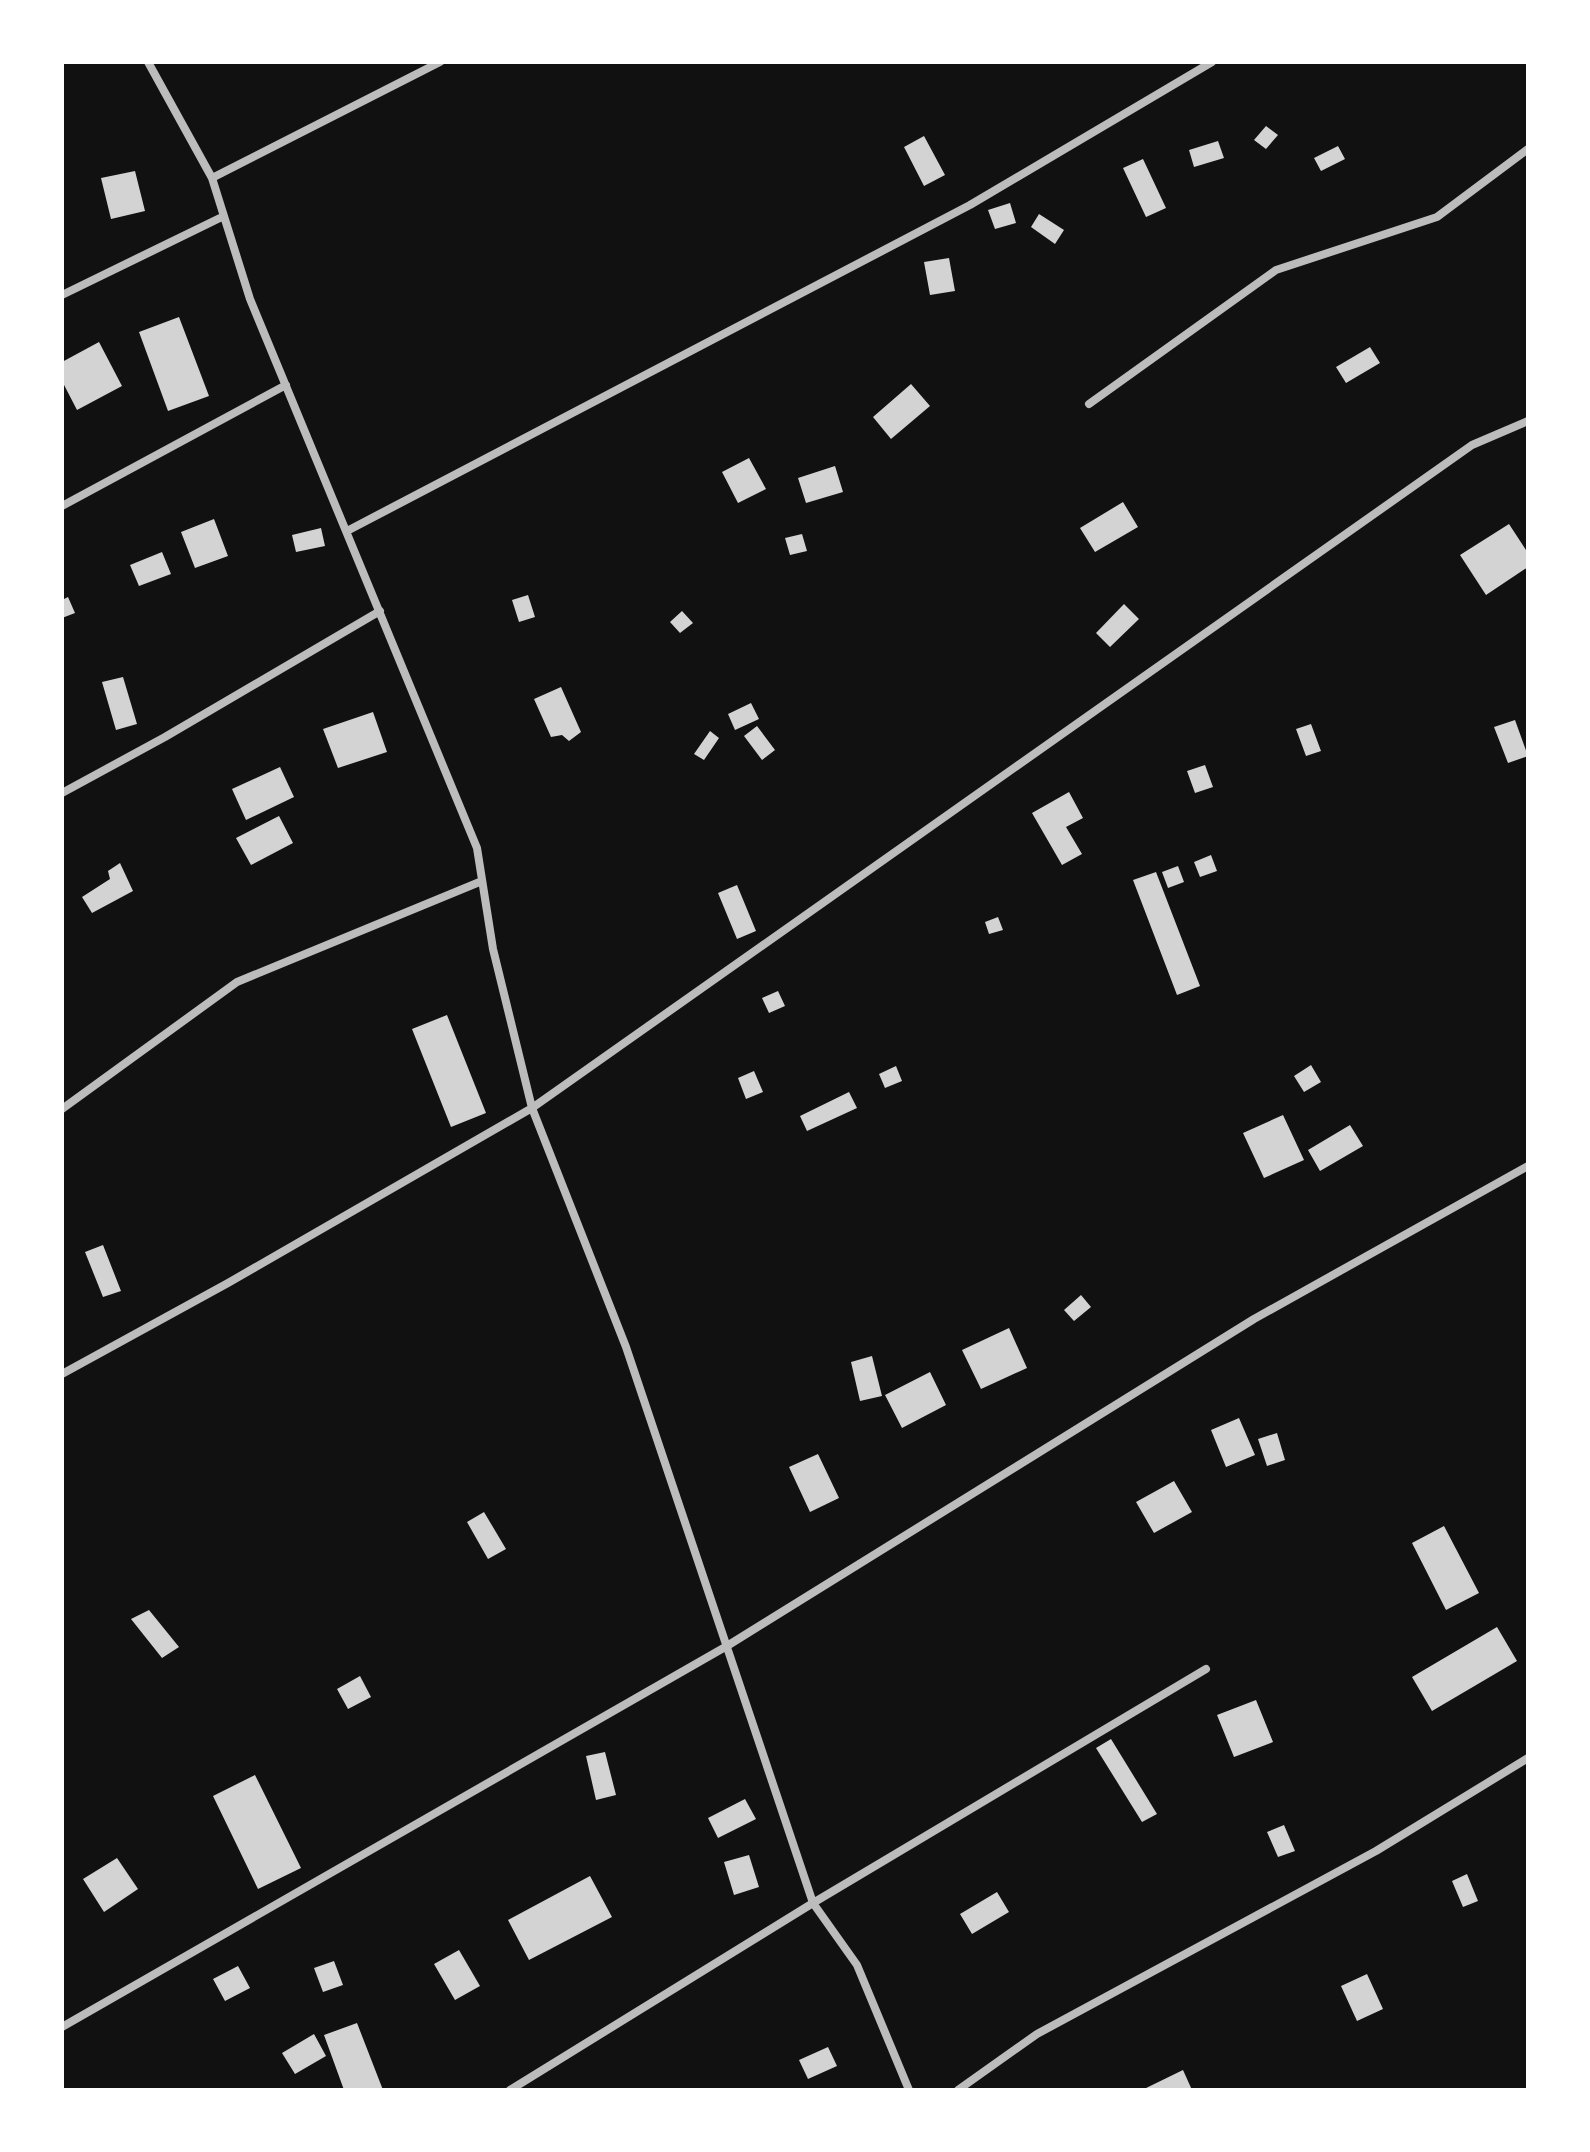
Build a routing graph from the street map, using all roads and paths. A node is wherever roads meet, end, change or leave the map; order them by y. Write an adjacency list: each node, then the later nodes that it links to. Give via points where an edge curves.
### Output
1 (148, 62): 5 (street)
2 (440, 62): 5 (street)
3 (1212, 62): 12 (street, via 970,205)
4 (1528, 149): 9 (street, via 1437,217 1276,270)
5 (212, 178): 6 (street)
6 (224, 216): 7 (street); 8 (street, via 250,299)
7 (62, 295)
8 (286, 385): 11 (street); 12 (street)
9 (1089, 404)
10 (1528, 421): 16 (street, via 1472,445)
11 (62, 506)
12 (347, 531): 13 (street)
13 (380, 611): 14 (street); 15 (street, via 477,848)
14 (62, 793)
15 (482, 881): 16 (street); 17 (street, via 237,982)
16 (532, 1108): 19 (street); 20 (street, via 626,1347)
17 (62, 1109)
18 (1528, 1166): 20 (street, via 1254,1319)
19 (62, 1374)
20 (727, 1646): 23 (street); 24 (street)
21 (1206, 1669): 23 (street)
22 (1528, 1758): 27 (street, via 1376,1851 1037,2034)
23 (813, 1903): 25 (street); 26 (street, via 857,1965)
24 (62, 2027)
25 (510, 2090)
26 (909, 2090)
27 (958, 2090)

